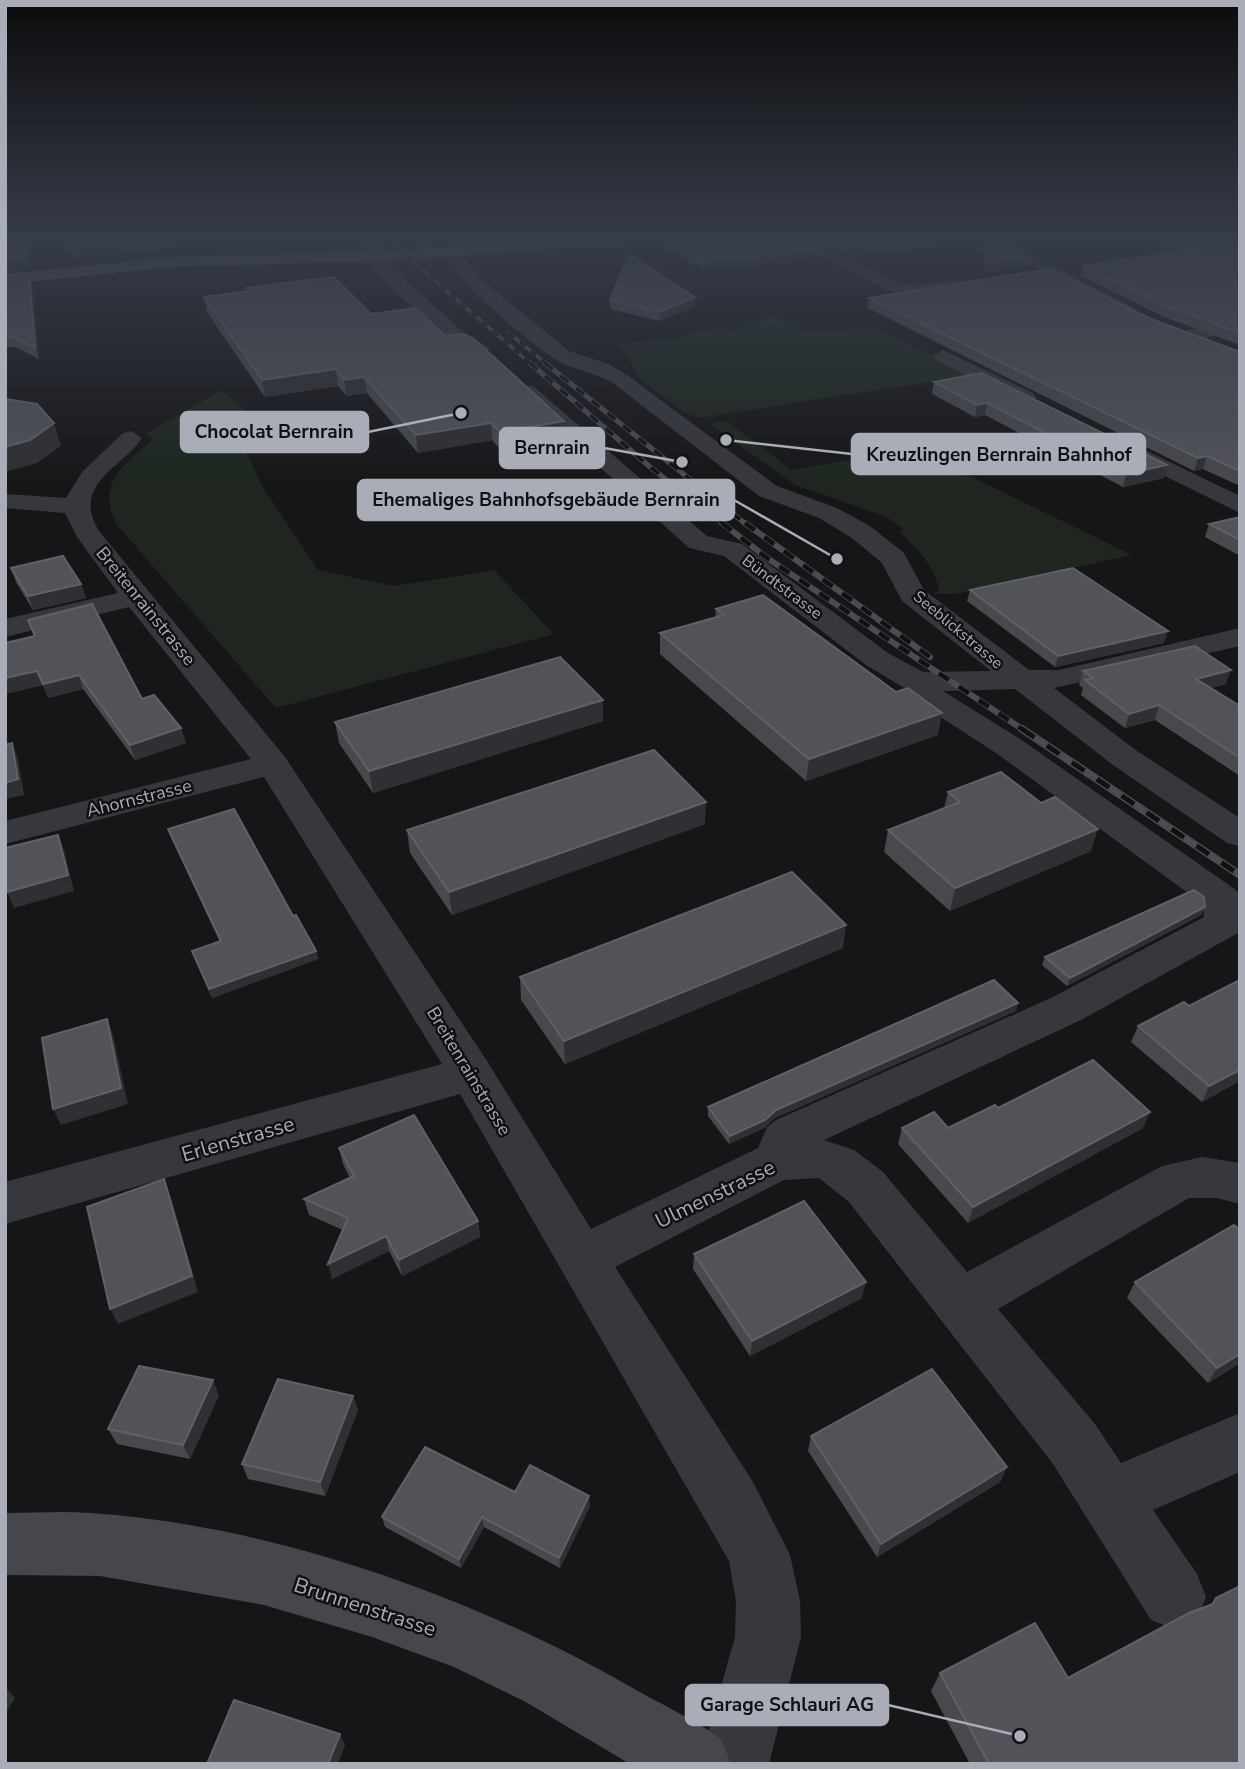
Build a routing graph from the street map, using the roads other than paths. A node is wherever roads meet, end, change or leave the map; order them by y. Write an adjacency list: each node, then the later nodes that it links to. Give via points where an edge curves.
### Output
1 (439, 322): 6 (street)
2 (521, 322): 20 (street, Seeblickstrasse, via 562,355 620,379 768,491 828,513 861,532 894,559 912,595)
3 (1240, 324): 5 (street)
4 (1166, 327): 5 (street)
5 (1187, 336): 7 (street)
6 (479, 348)
7 (1223, 349)
8 (943, 356): 10 (street)
9 (506, 372): 19 (street, Bündtstrasse, via 698,542 733,550 877,659)
10 (1043, 407)
11 (131, 438): 14 (street, via 90,479)
12 (1105, 438): 15 (street)
13 (5, 501): 14 (street)
14 (77, 506): 16 (street, Breitenrainstrasse, via 82,524 101,554)
15 (1240, 506)
16 (139, 596): 17 (street); 21 (street, Breitenrainstrasse)
17 (5, 628)
18 (1240, 637): 20 (street, Bündtstrasse, via 1059,679)
19 (917, 682): 20 (street, Bündtstrasse); 25 (street, via 925,693 1008,746 1222,899 1224,923 1171,955 1005,1037 793,1133 784,1141)
20 (1021, 682): 23 (street, Seeblickstrasse)
21 (273, 764): 22 (street, Ahornstrasse); 24 (street, Breitenrainstrasse)
22 (5, 833)
23 (1240, 835)
24 (471, 1073): 27 (street, Erlenstrasse); 28 (street, Breitenrainstrasse)
25 (777, 1161): 28 (street, Ulmenstrasse); 29 (street, Ulmenstrasse, via 819,1158 852,1174)
26 (1240, 1184): 29 (street, via 1219,1177 1179,1180)
27 (5, 1203)
28 (581, 1259): 35 (street, Breitenrainstrasse, via 732,1503 759,1555 768,1601 768,1637)
29 (961, 1302): 31 (street, Ulmenstrasse, via 1074,1444)
30 (1240, 1442): 31 (street)
31 (1110, 1498): 33 (street, Ulmenstrasse)
32 (5, 1544): 34 (main road, Brunnenstrasse, via 98,1545 183,1558 329,1591 414,1619 526,1667)
33 (1174, 1597)
34 (696, 1764)
35 (734, 1764)

